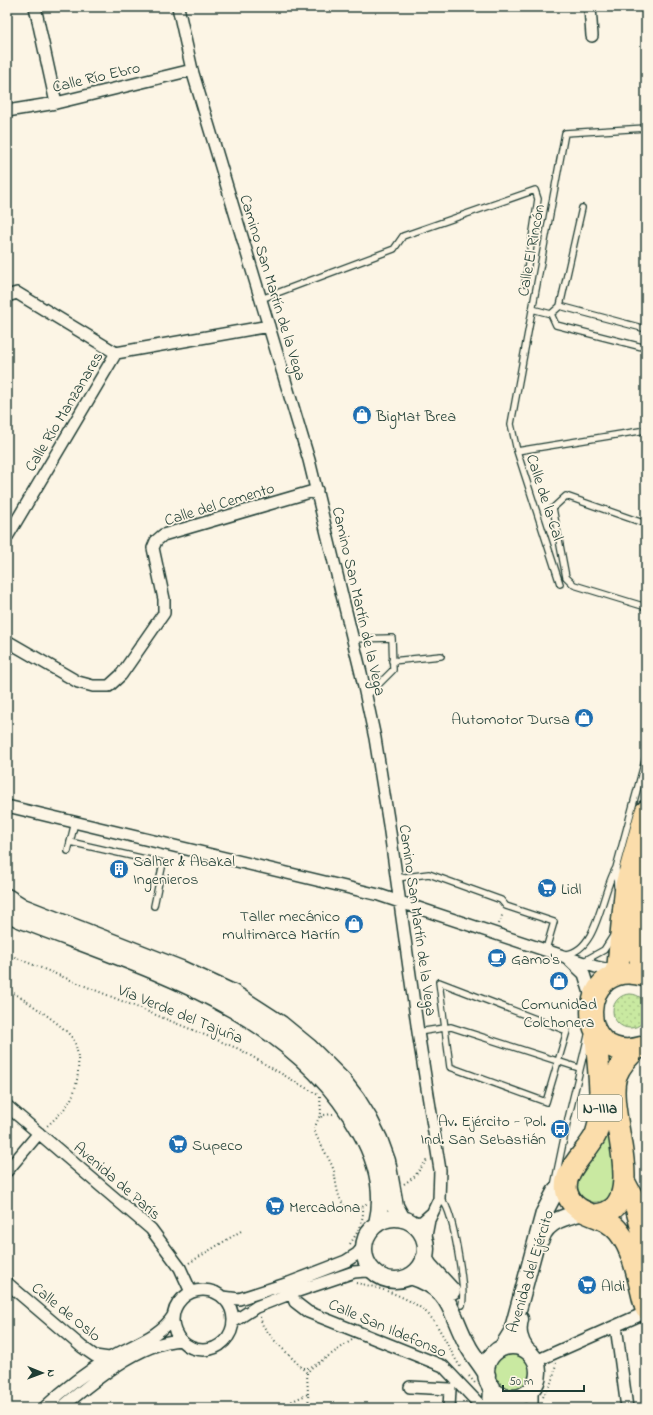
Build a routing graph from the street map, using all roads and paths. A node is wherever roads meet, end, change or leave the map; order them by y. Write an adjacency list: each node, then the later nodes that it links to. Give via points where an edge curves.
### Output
1 (35, 7): 6 (street)
2 (178, 7): 5 (street, Camino San Martín de la Vega)
3 (590, 7): 4 (street)
4 (592, 36)
5 (192, 70): 6 (street, Calle Río Ebro); 12 (street, Camino San Martín de la Vega)
6 (56, 103): 7 (street, Calle Río Ebro)
7 (7, 112)
8 (646, 128): 14 (lane, Calle El Rincón, via 565,132)
9 (582, 208): 13 (lane)
10 (526, 284): 12 (lane, via 538,199 535,190 403,236 394,249)
11 (12, 294): 19 (street)
12 (261, 299): 16 (street, Camino San Martín de la Vega)
13 (560, 306): 15 (lane); 17 (lane)
14 (532, 309): 15 (lane); 21 (lane, Calle El Rincón, via 511,424)
15 (551, 314): 18 (lane, via 556,325)
16 (269, 326): 19 (street, Calle Río Manzanares); 22 (street, Camino San Martín de la Vega)
17 (646, 329)
18 (646, 348)
19 (116, 353): 24 (street, Calle Río Manzanares)
20 (646, 430): 21 (lane, Calle de la Cal)
21 (517, 451): 25 (lane, Calle de la Cal)
22 (317, 490): 27 (street, Camino San Martín de la Vega); 28 (street, Calle del Cemento, via 163,535 156,541 152,548 164,599 164,613 121,675 109,686 93,686 78,682)
23 (646, 524): 26 (lane, via 566,496 552,508 566,577 574,585)
24 (7, 537)
25 (560, 584)
26 (646, 607)
27 (353, 639): 30 (lane, via 392,638); 31 (street, Camino San Martín de la Vega)
28 (7, 641)
29 (441, 656): 30 (lane)
30 (392, 661): 31 (lane, via 393,670)
31 (366, 697): 40 (street, Camino San Martín de la Vega)
32 (646, 757): 38 (lane)
33 (7, 806): 35 (street)
34 (646, 811): 45 (highway, via 626,885)
35 (75, 822): 36 (lane); 42 (street)
36 (70, 842): 37 (lane); 43 (lane, via 163,863)
37 (68, 850)
38 (616, 868): 45 (lane, via 618,895); 50 (lane, via 609,880 591,937 585,946 575,953)
39 (646, 874): 52 (highway, via 635,936 636,950)
40 (397, 878): 42 (street, Camino San Martín de la Vega); 44 (lane, via 429,874 501,900)
41 (7, 897): 70 (main road, via 22,907 181,969 233,993 281,1024 309,1047 356,1098 379,1138)
42 (400, 901): 47 (street); 58 (street, Camino San Martín de la Vega)
43 (154, 906)
44 (506, 906): 47 (path); 48 (lane, via 554,922)
45 (623, 910): 51 (lane, via 604,950); 53 (highway)
46 (7, 912): 78 (main road, via 19,920 178,982 229,1006 275,1036 329,1088 354,1120 367,1143 380,1189)
47 (496, 932): 48 (street)
48 (546, 950): 50 (street)
49 (7, 954): 64 (path, Vía Verde del Tajuña, via 239,1048 320,1097)
50 (562, 955): 51 (street); 55 (street, via 584,974)
51 (582, 962): 53 (street)
52 (646, 969): 53 (highway)
53 (618, 974): 55 (highway, N-IIIa, via 602,983)
54 (7, 989): 65 (path, via 49,1018 73,1039 79,1061 76,1084 69,1102)
55 (592, 1000): 57 (highway, N-IIIa, via 590,1010)
56 (446, 1028): 58 (lane); 60 (lane, via 451,1027); 60 (lane, via 450,1068 546,1102); 60 (lane, via 439,982 567,1031)
57 (594, 1030): 59 (highway, N-IIIa, via 602,1040 615,1047 628,1050); 61 (lane, via 588,1036); 68 (highway, N-IIIa, via 599,1124 592,1142)
58 (418, 1032): 66 (street, Camino San Martín de la Vega)
59 (641, 1048): 69 (highway, N-IIIa, via 621,1067 616,1077 614,1093)
60 (558, 1061): 61 (lane)
61 (579, 1068): 71 (lane, via 554,1182)
62 (7, 1106): 65 (street, Avenida de París)
63 (336, 1115): 64 (path, via 322,1114)
64 (320, 1118): 74 (path, Vía Verde del Tajuña, via 315,1124 315,1133 333,1168 341,1200 348,1208)
65 (39, 1133): 67 (street); 85 (street, Avenida de París, via 150,1229)
66 (436, 1146): 70 (path, via 414,1177 404,1184); 72 (street, Camino San Martín de la Vega, via 440,1170)
67 (7, 1171)
68 (570, 1174): 71 (main road, Avenida del Ejército); 75 (highway, N-IIIa, via 567,1192 573,1204)
69 (625, 1183): 75 (highway, N-IIIa, via 621,1202 607,1213); 81 (highway, N-IIIa, via 634,1200)
70 (392, 1187): 77 (main road, via 395,1206)
71 (555, 1192): 102 (main road, Avenida del Ejército, via 544,1213 512,1332)
72 (439, 1198): 76 (street, Camino San Martín de la Vega); 93 (lane, via 444,1202 449,1214 463,1291)
73 (368, 1199): 74 (path)
74 (363, 1207): 83 (path, via 361,1226)
75 (589, 1213): 95 (highway, N-IIIa, via 612,1224 626,1244); 104 (main road, Avenida del Ejército, via 556,1221 543,1232 518,1328 520,1342)
76 (431, 1214): 77 (street, via 422,1222); 80 (street, Camino San Martín de la Vega)
77 (407, 1221): 78 (main road, via 388,1219); 80 (main road, via 419,1229)
78 (377, 1224): 82 (main road, via 368,1235)
79 (241, 1231): 85 (path)
80 (425, 1242): 84 (main road)
81 (646, 1244)
82 (365, 1245): 86 (main road, via 365,1255); 92 (street, via 346,1261 289,1283 239,1299)
83 (348, 1248)
84 (424, 1258): 88 (main road, via 419,1268); 93 (main road)
85 (180, 1268): 90 (street, Avenida de París)
86 (376, 1272): 87 (street, via 354,1272); 88 (main road, via 383,1277 394,1279)
87 (340, 1276): 91 (street); 109 (path, via 342,1286 363,1284 422,1307 433,1320 461,1368)
88 (410, 1276): 109 (main road, via 427,1282 443,1295 452,1308)
89 (7, 1283): 105 (street, Calle de Oslo, via 82,1346 96,1356)
90 (191, 1292): 92 (street, via 214,1292); 96 (street, via 176,1306)
91 (292, 1293): 94 (street); 100 (street, Calle San Ildefonso, via 295,1302 303,1308)
92 (223, 1298): 97 (street, via 229,1305)
93 (462, 1306): 102 (main road, via 482,1349 490,1353)
94 (256, 1307): 97 (street); 106 (path, via 263,1326 297,1365)
95 (643, 1312): 98 (street); 99 (path)
96 (174, 1316): 101 (street, via 174,1325); 105 (street, via 162,1329)
97 (233, 1322): 101 (street, via 230,1333 223,1342 213,1348 202,1350 191,1347)
98 (616, 1326): 103 (street); 122 (street)
99 (646, 1333)
100 (361, 1334): 107 (path); 120 (street, Calle San Ildefonso, via 443,1366 479,1404)
101 (181, 1340): 116 (street, via 166,1342 145,1350 94,1381)
102 (499, 1350): 104 (main road, via 514,1346); 109 (main road, via 489,1360)
103 (554, 1353): 104 (street); 114 (path, via 555,1373 544,1393)
104 (531, 1355): 111 (main road, via 538,1378)
105 (109, 1358): 115 (street)
106 (303, 1368): 107 (path); 108 (path)
107 (311, 1368): 108 (path)
108 (307, 1373): 112 (path)
109 (485, 1382): 113 (main road); 120 (main road)
110 (410, 1388): 119 (street, via 450,1389)
111 (532, 1389): 113 (main road); 121 (street)
112 (308, 1394): 117 (path); 118 (path)
113 (509, 1403)
114 (543, 1404)
115 (44, 1408)
116 (61, 1408)
117 (277, 1408)
118 (309, 1408)
119 (449, 1408)
120 (490, 1408)
121 (532, 1408)
122 (627, 1408)

